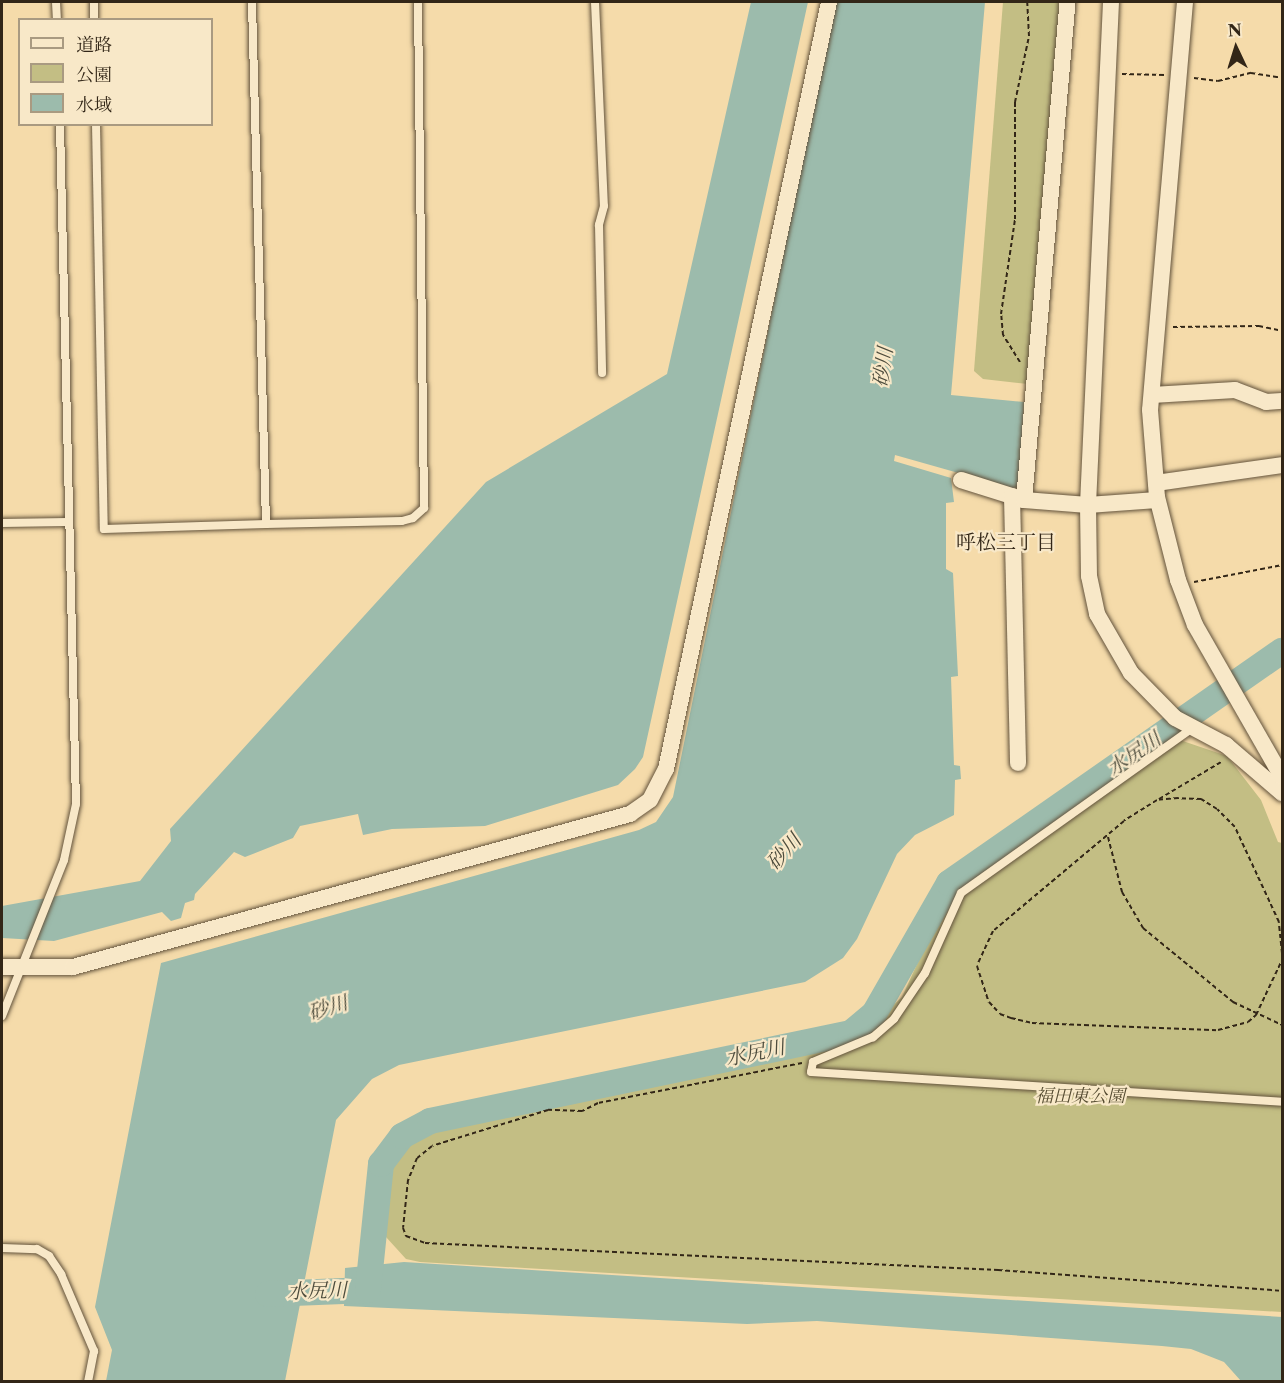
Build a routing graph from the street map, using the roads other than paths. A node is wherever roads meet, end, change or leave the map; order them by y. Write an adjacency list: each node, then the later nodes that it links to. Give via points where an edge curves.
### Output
1 (56, 2): 10 (lane)
2 (94, 2): 11 (lane)
3 (252, 2): 24 (lane)
4 (418, 2): 24 (lane, via 424,508 413,518 402,521)
5 (595, 2): 14 (lane, via 604,206 599,225)
6 (829, 2): 29 (street, via 666,769 650,800 630,814 73,967)
7 (1068, 2): 20 (street)
8 (1111, 2): 21 (street)
9 (1185, 2): 15 (street)
10 (57, 18)
11 (94, 18)
12 (60, 126): 22 (lane)
13 (96, 126): 24 (lane, via 104,529)
14 (602, 373)
15 (1152, 395): 16 (street, via 1235,390 1266,402); 19 (street)
16 (1282, 401)
17 (1282, 465): 19 (street)
18 (961, 480): 20 (street)
19 (1156, 492): 21 (street); 27 (street, via 1179,585 1195,625)
20 (1018, 498): 21 (street); 26 (street)
21 (1088, 505): 25 (street, via 1089,576 1097,614 1131,673)
22 (67, 522): 23 (lane); 29 (lane, via 76,804 70,844)
23 (2, 524)
24 (266, 524)
25 (1184, 724): 28 (street, via 1236,752); 32 (lane, via 961,893 925,973 894,1019 873,1037 813,1062 811,1072)
26 (1018, 763)
27 (1282, 777)
28 (1282, 792)
29 (23, 963): 30 (street); 31 (lane)
30 (2, 967)
31 (2, 1016)
32 (1282, 1102)
33 (2, 1248): 34 (lane, via 37,1249 49,1256 62,1274 94,1351)
34 (88, 1382)

